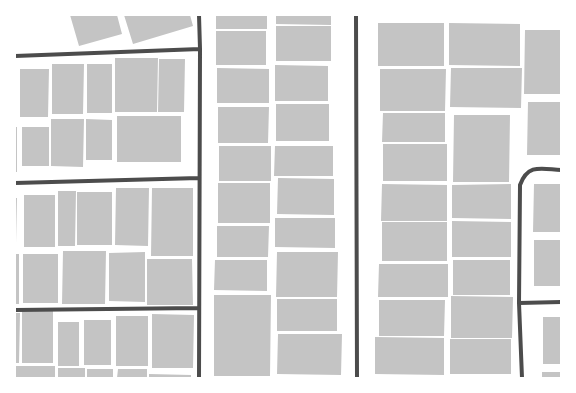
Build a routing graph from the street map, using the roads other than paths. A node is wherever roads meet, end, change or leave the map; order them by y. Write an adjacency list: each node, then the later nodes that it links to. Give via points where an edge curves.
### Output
1 (199, 15): 3 (street)
2 (356, 15): 13 (street)
3 (200, 49): 4 (street); 6 (street)
4 (15, 56)
5 (561, 170): 9 (street, via 534,169 522,178)
6 (199, 178): 7 (street); 10 (street)
7 (15, 183)
8 (561, 302): 9 (street)
9 (519, 303): 14 (street)
10 (199, 308): 11 (street); 12 (street)
11 (15, 310)
12 (199, 378)
13 (357, 378)
14 (522, 378)

